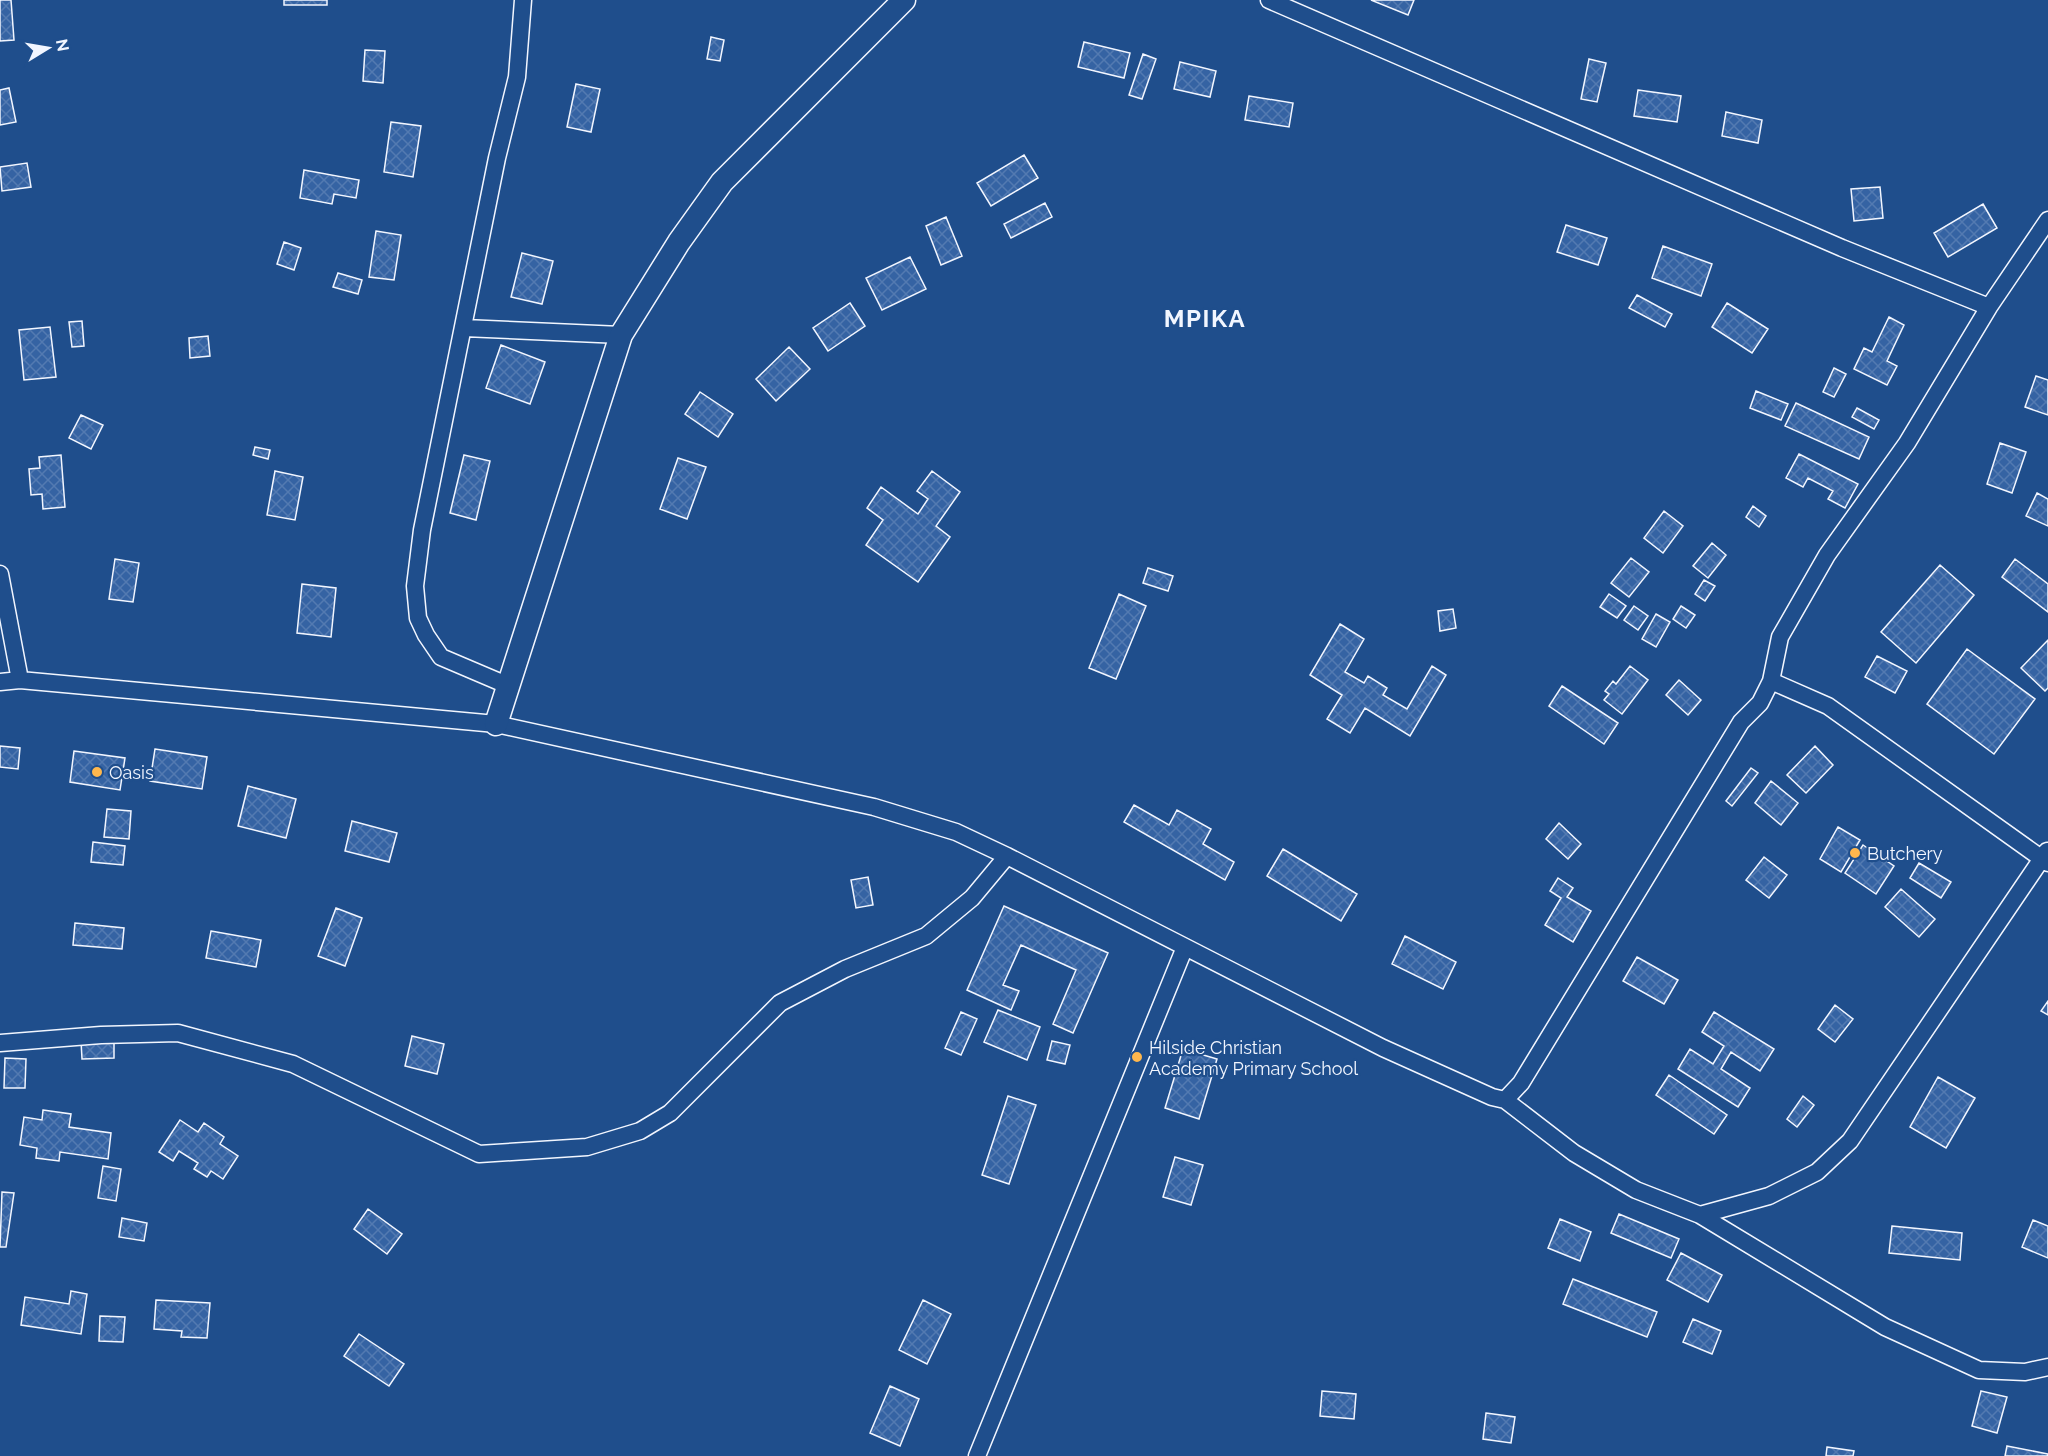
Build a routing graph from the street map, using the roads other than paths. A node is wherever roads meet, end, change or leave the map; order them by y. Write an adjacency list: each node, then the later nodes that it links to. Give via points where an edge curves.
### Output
1 (523, 0): 6 (street, via 517,76)
2 (904, 0): 7 (main road, via 722,182)
3 (1269, 0): 5 (street, via 1842,248)
4 (2048, 220): 5 (street)
5 (1989, 307): 10 (street, via 1907,443 1827,555 1791,616 1780,637)
6 (464, 328): 7 (street); 12 (street, via 422,530 415,586 418,618 441,657)
7 (621, 335): 12 (main road)
8 (0, 574): 9 (street)
9 (20, 680): 11 (street); 13 (street)
10 (1771, 681): 15 (street, via 1828,706); 18 (street, via 1760,703 1736,731 1521,1083)
11 (0, 682)
12 (508, 686): 13 (main road)
13 (496, 724): 14 (street, via 874,807 956,832)
14 (1007, 856): 16 (street); 17 (street, via 972,898 926,936 844,969 780,1003 670,1113 640,1131 587,1147 479,1154 294,1064 178,1033)
15 (2046, 857): 19 (street, via 1850,1141 1817,1172 1769,1196)
16 (1185, 947): 18 (street, via 1383,1048); 21 (street)
17 (0, 1043)
18 (1505, 1100): 19 (street, via 1574,1153 1636,1190)
19 (1700, 1215): 20 (street, via 1885,1327 1979,1370 2025,1372)
20 (2048, 1367)
21 (977, 1456)

